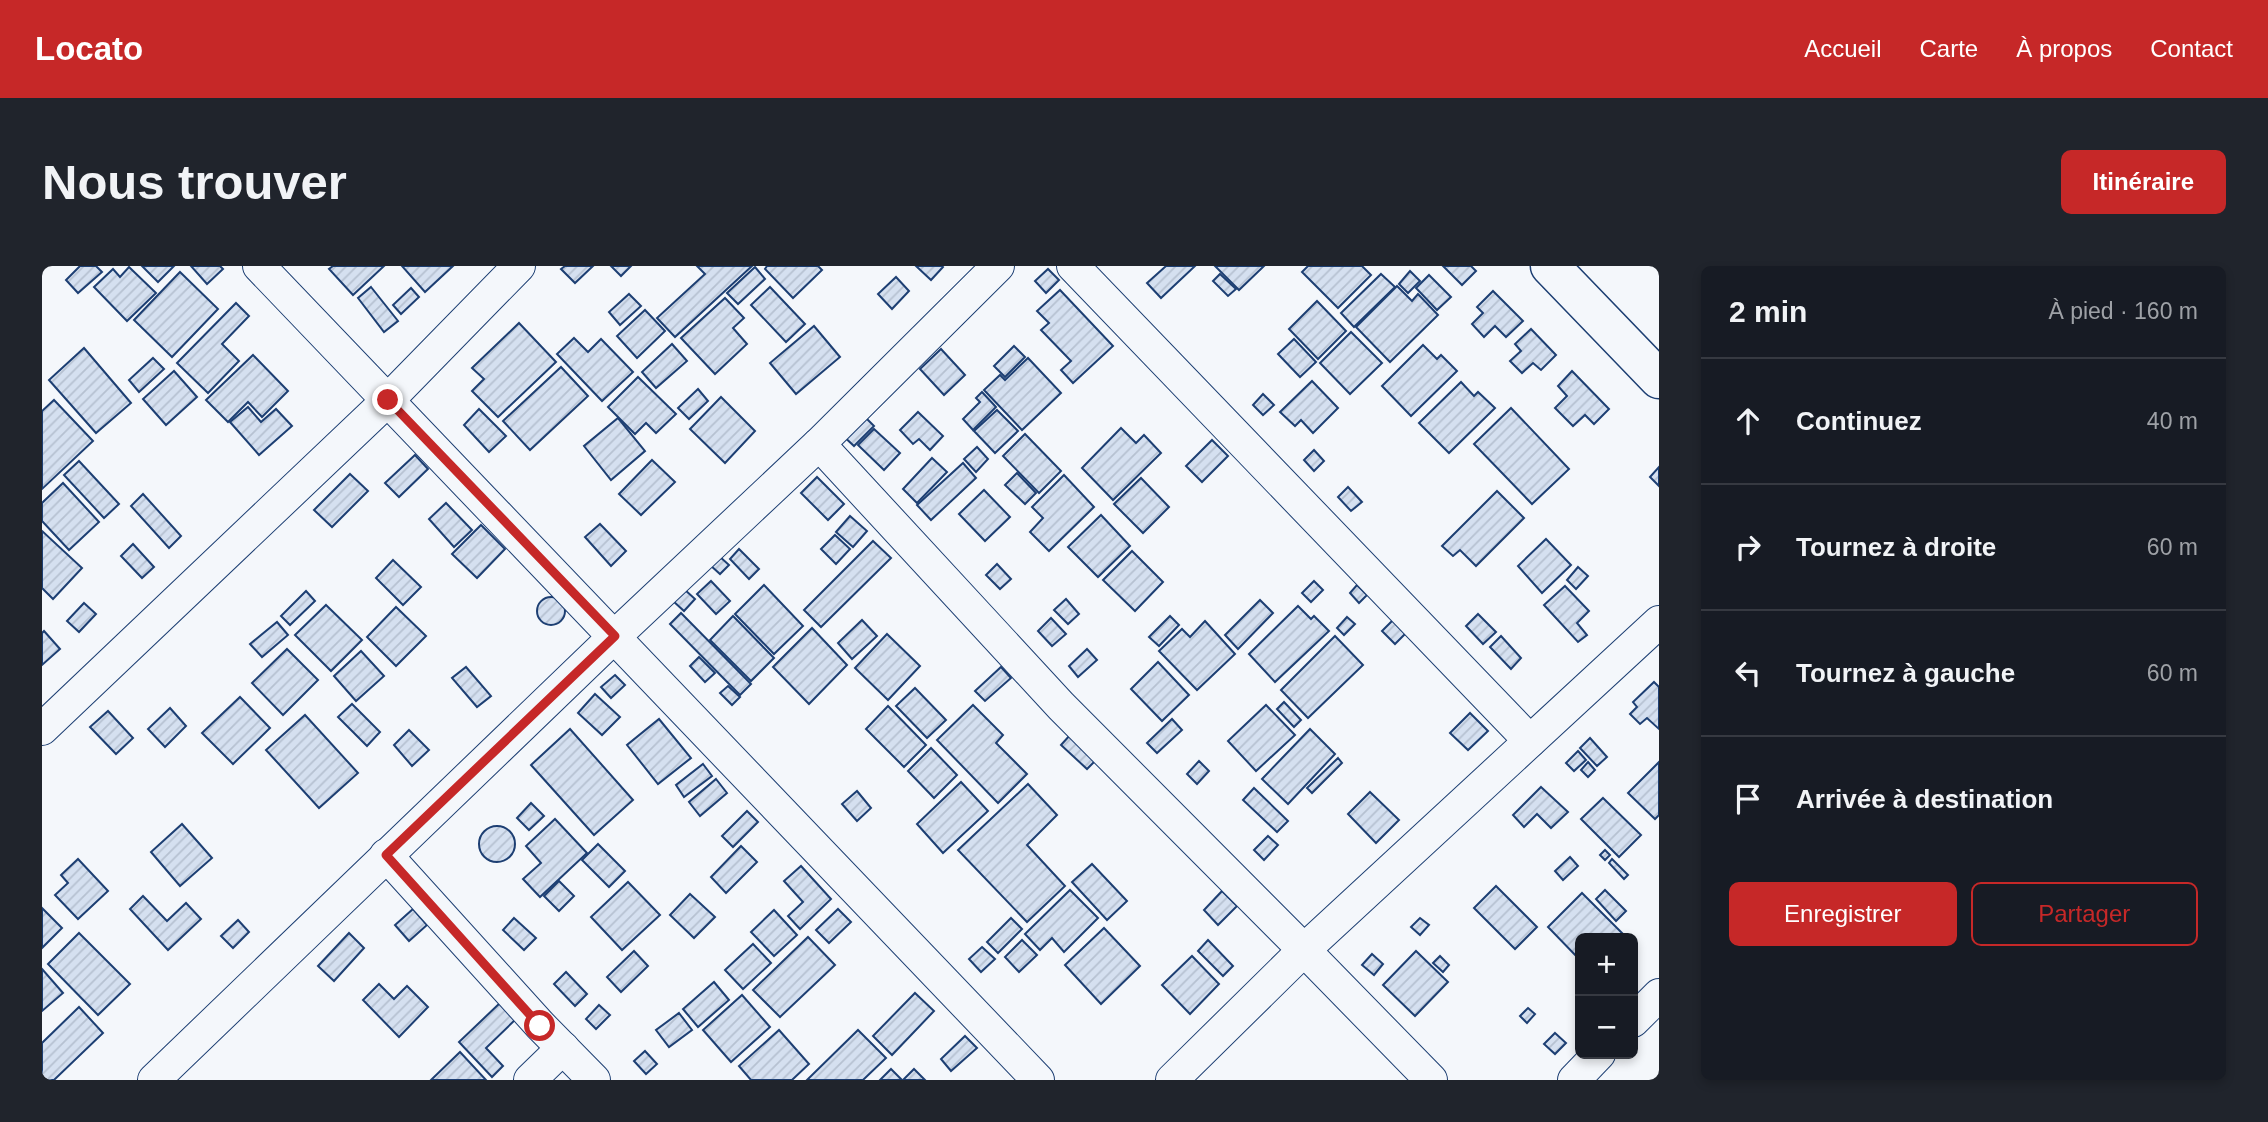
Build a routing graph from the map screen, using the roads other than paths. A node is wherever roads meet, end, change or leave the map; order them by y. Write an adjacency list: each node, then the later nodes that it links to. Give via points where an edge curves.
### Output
1 (259, 266): 7 (street)
2 (519, 266): 7 (street)
3 (998, 266): 8 (street)
4 (1073, 266): 12 (street)
5 (1550, 266): 6 (street)
6 (1659, 379)
7 (388, 400): 10 (street); 11 (street)
8 (819, 444): 10 (street); 14 (street, via 1061,706)
9 (1659, 622): 12 (street)
10 (615, 636): 13 (street); 22 (street)
11 (42, 729)
12 (1530, 741): 14 (street)
13 (386, 855): 17 (street); 19 (street)
14 (1304, 950): 23 (street); 24 (street)
15 (1659, 995): 16 (street)
16 (1638, 1016)
17 (563, 1048): 20 (street); 21 (street)
18 (1594, 1059): 25 (street)
19 (155, 1080)
20 (530, 1080)
21 (594, 1080)
22 (1038, 1080)
23 (1172, 1080)
24 (1431, 1080)
25 (1574, 1080)

